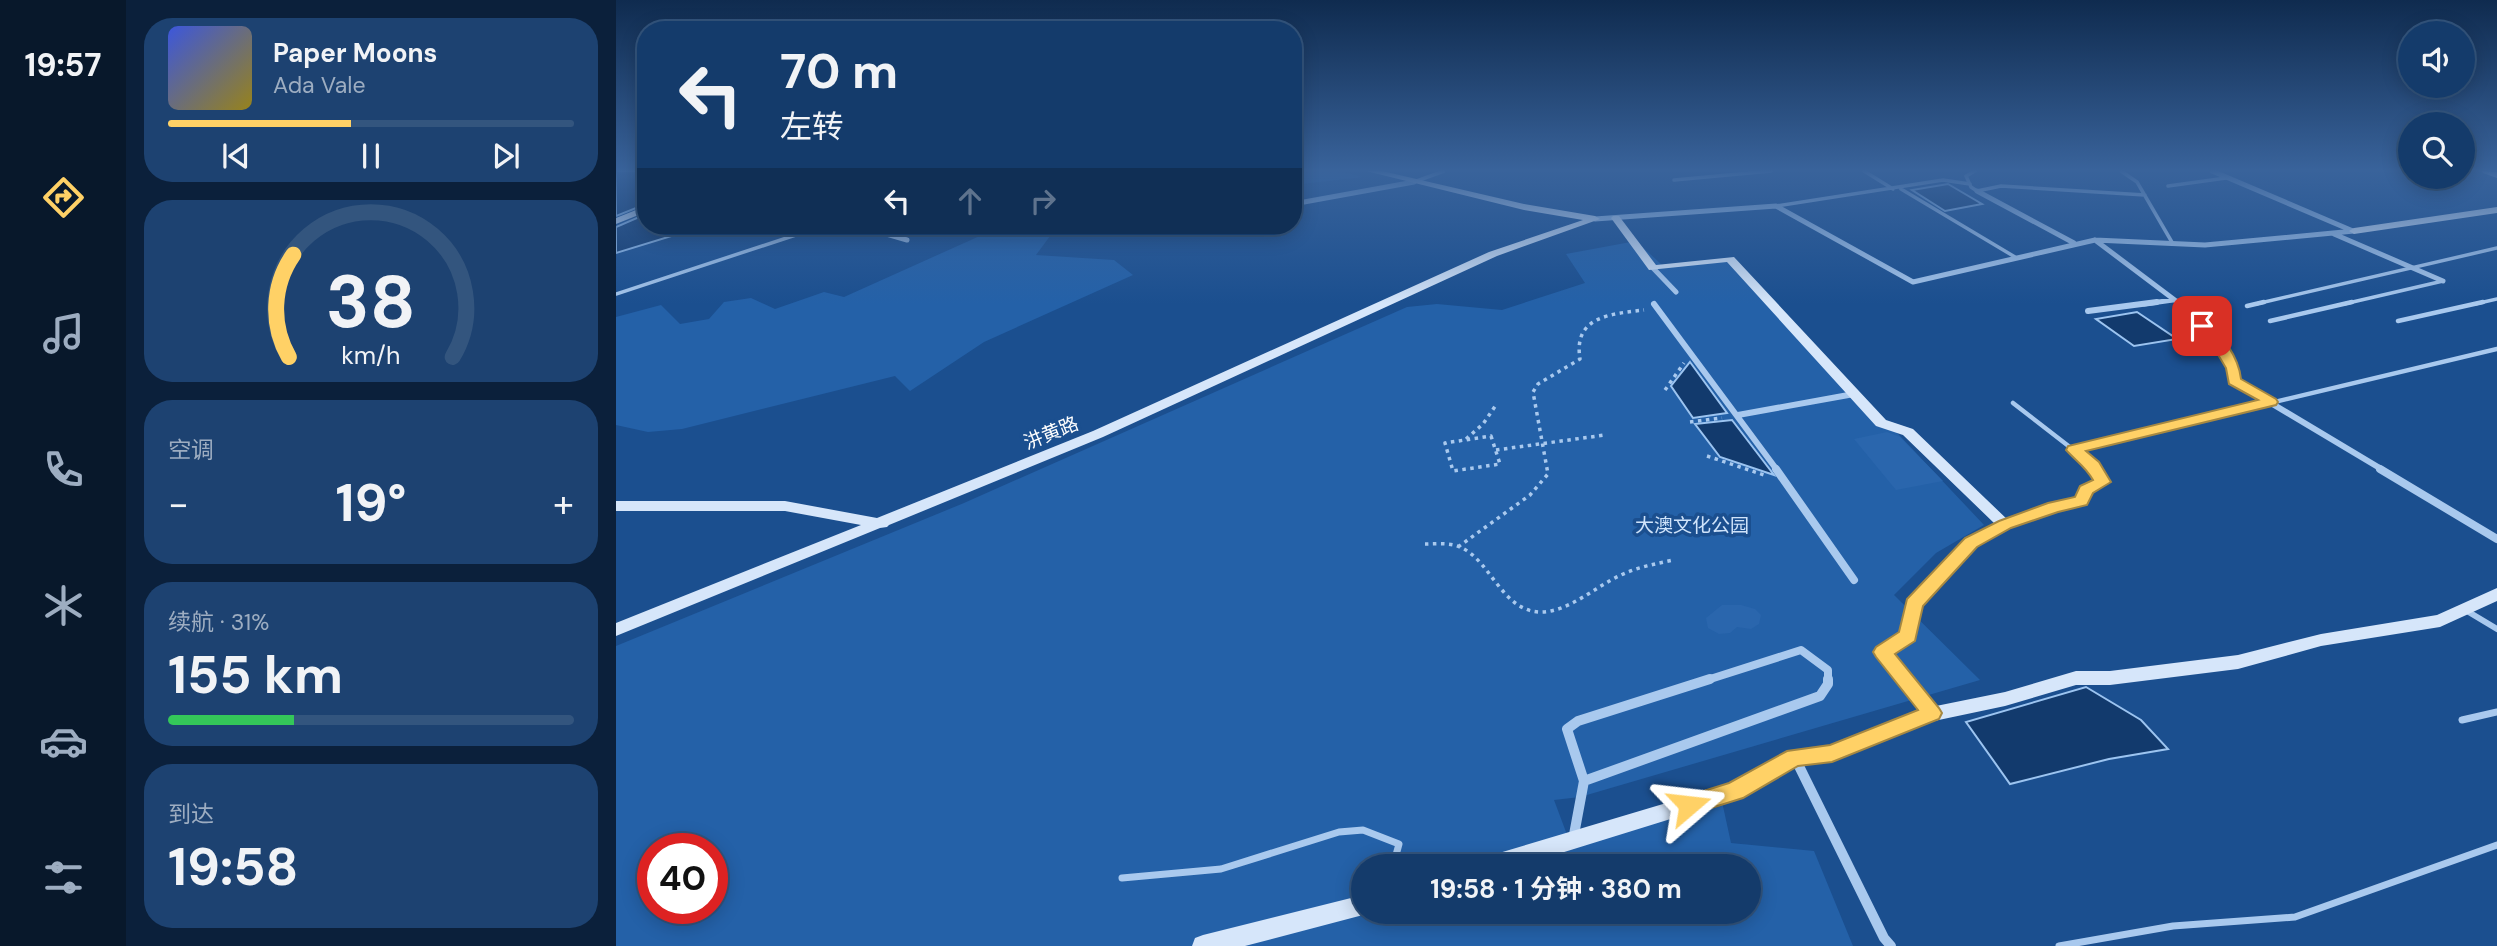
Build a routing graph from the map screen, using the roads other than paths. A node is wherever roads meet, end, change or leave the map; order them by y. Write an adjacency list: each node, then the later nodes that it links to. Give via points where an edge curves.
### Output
1 (1572, 215): 10 (street)
2 (1653, 215): 9 (street)
3 (1792, 215): 20 (street, via 1913,282)
4 (1945, 215): 20 (lane)
5 (2023, 215): 17 (street)
6 (2157, 215): 18 (lane)
7 (2319, 215): 11 (street)
8 (2462, 215): 11 (street)
9 (1615, 218): 10 (street); 22 (street)
10 (1595, 219): 41 (street, 汫黄路, via 1493,254 1098,435)
11 (2354, 231): 12 (street)
12 (2334, 234): 18 (street, via 2205,246); 21 (street)
13 (796, 235): 25 (lane)
14 (889, 235): 15 (street)
15 (906, 240)
16 (2095, 240): 17 (street); 18 (street); 27 (street)
17 (2075, 243): 20 (street)
18 (2173, 244)
19 (2497, 248): 21 (lane)
20 (2015, 257)
21 (2410, 267): 23 (street); 29 (lane)
22 (1653, 268): 24 (street); 34 (street, via 1730,259)
23 (2443, 281): 31 (lane)
24 (1676, 292)
25 (616, 294)
26 (2497, 299): 32 (lane)
27 (2174, 300): 30 (street); 35 (street, via 2216,339 2233,368 2234,381)
28 (1655, 306): 37 (street)
29 (2247, 306)
30 (2088, 311)
31 (2270, 321)
32 (2398, 321)
33 (2497, 349): 35 (lane)
34 (1854, 394): 37 (street); 42 (street, via 1881,423 1908,432 1925,446)
35 (2271, 402): 38 (lane); 43 (street)
36 (2013, 403): 38 (lane)
37 (1738, 415): 44 (street)
38 (2074, 450): 39 (lane, via 2093,465)
39 (2103, 482): 42 (street, via 2086,490 2082,501)
40 (616, 506): 41 (street, via 785,506)
41 (882, 524): 48 (street, 汫黄路)
42 (2005, 524): 50 (street, via 1971,542 1914,604 1908,636 1883,652)
43 (2497, 539)
44 (1854, 580)
45 (2497, 594): 46 (street)
46 (2461, 611): 47 (lane, via 2470,611); 50 (street, via 2440,621 2321,640 2238,662 2076,678 2005,699)
47 (2497, 629)
48 (616, 630)
49 (2497, 712): 51 (lane)
50 (1932, 713): 52 (street, via 1832,753)
51 (2462, 720)
52 (1794, 758): 54 (street, via 1735,791); 61 (street)
53 (1584, 780): 53 (street, via 1567,729 1578,721 1801,650 1828,670 1828,684 1820,696); 54 (street)
54 (1573, 840): 57 (street)
55 (2497, 845): 62 (lane, via 2295,917 2173,926)
56 (1396, 854): 58 (lane, via 1399,844 1363,830 1339,832 1221,869)
57 (1528, 854)
58 (1122, 878)
59 (1351, 908): 60 (street)
60 (1203, 946)
61 (1891, 946)
62 (2059, 946)

